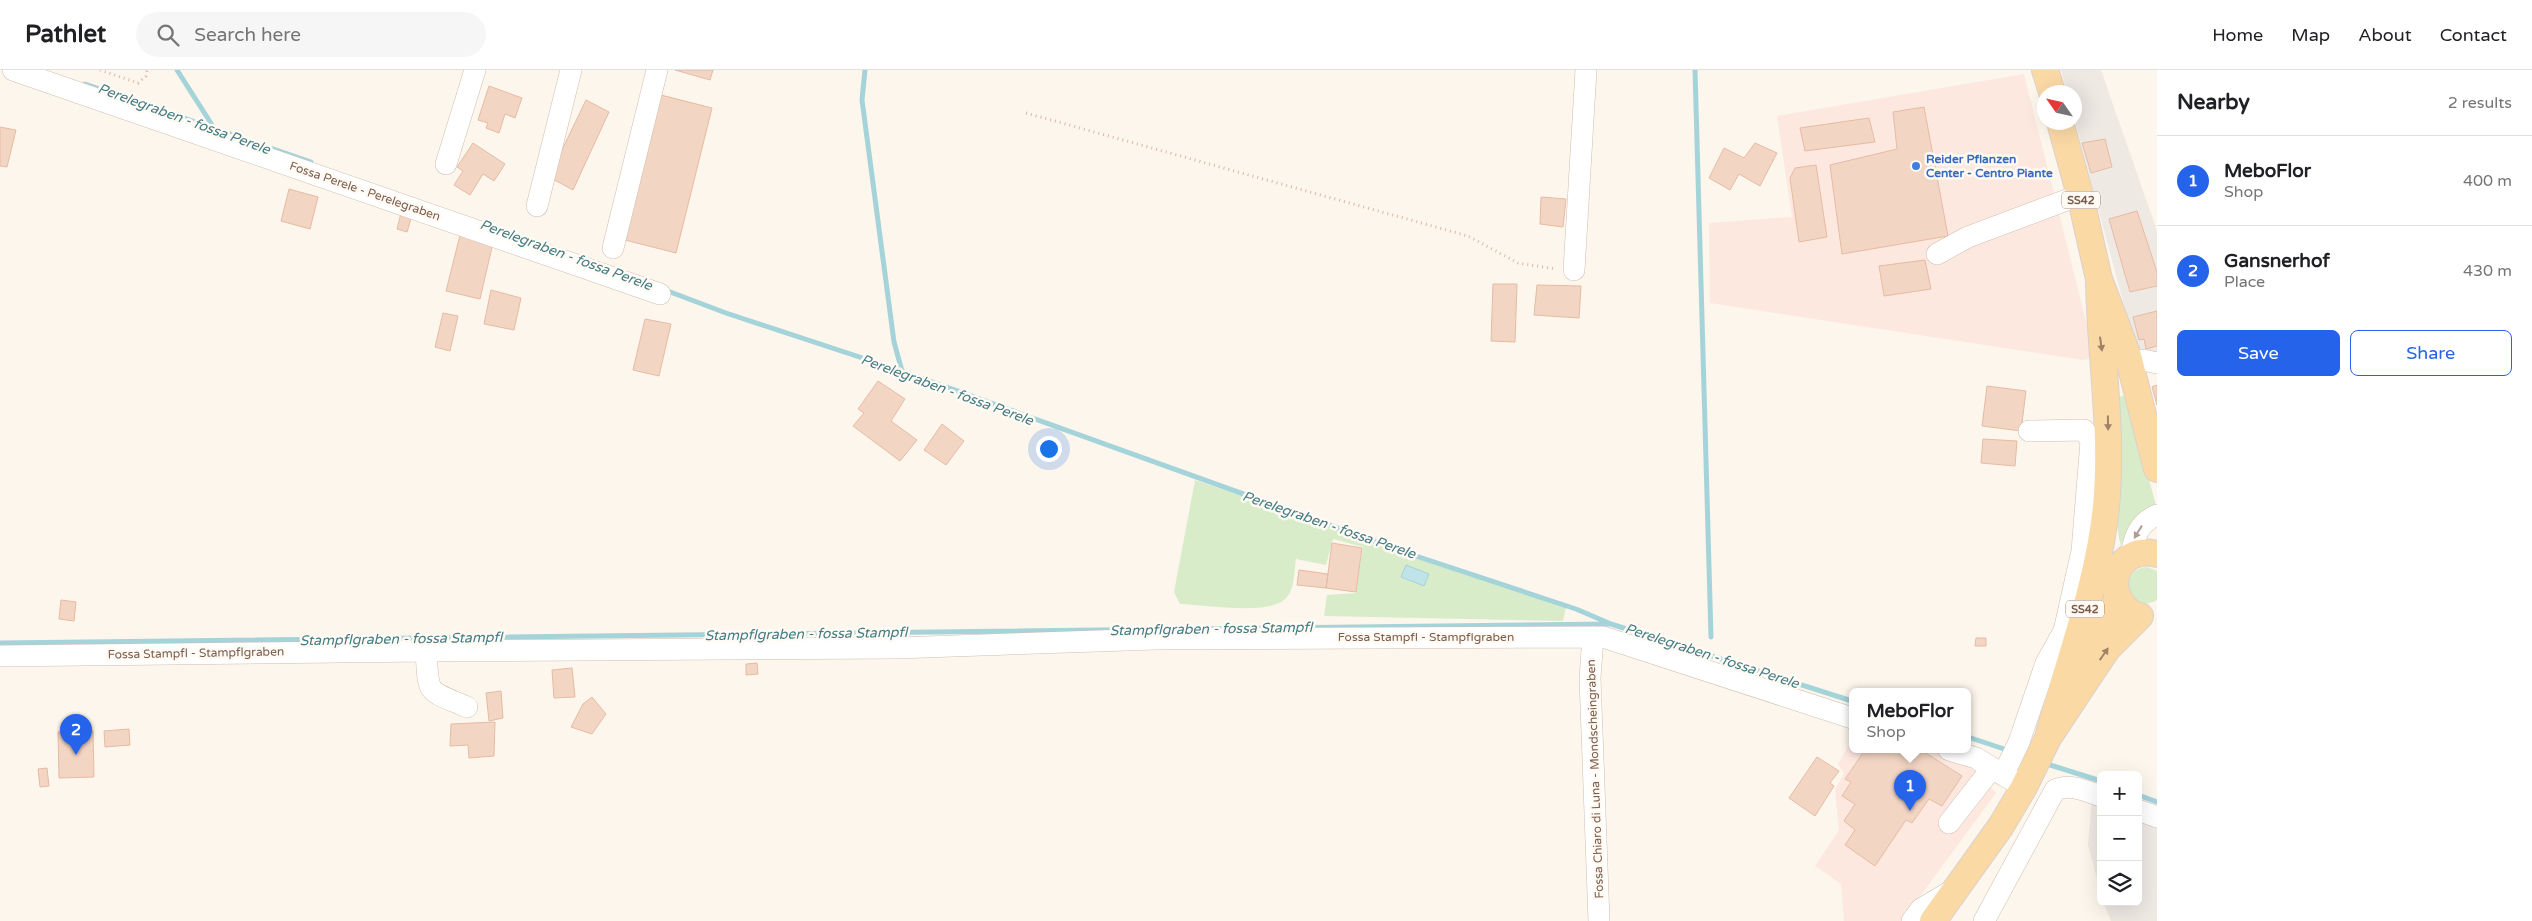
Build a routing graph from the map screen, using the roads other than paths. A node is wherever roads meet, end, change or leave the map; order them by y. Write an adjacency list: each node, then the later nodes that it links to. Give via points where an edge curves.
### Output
1 (13, 70): 16 (street, Fossa Perele - Perelegraben)
2 (475, 70): 9 (street)
3 (571, 70): 11 (street)
4 (657, 70): 12 (street)
5 (1586, 70): 14 (street)
6 (2045, 70): 7 (main road)
7 (2050, 85)
8 (2062, 130): 10 (main road, SS42)
9 (446, 164)
10 (2080, 195): 13 (street, via 1968,237); 15 (main road, SS42)
11 (537, 206)
12 (613, 248)
13 (1937, 254)
14 (1574, 270)
15 (2099, 279): 18 (main road, SS42, via 2128,356); 19 (main road, SS42, one-way to 19, via 2100,334 2108,405)
16 (660, 294)
17 (2029, 432): 30 (street, via 2084,430 2091,441 2082,551 2064,631 2046,663)
18 (2157, 469)
19 (2107, 497): 22 (main road, SS42); 30 (main road, SS42, via 2080,633)
20 (2157, 515): 22 (street, one-way to 22, via 2149,518 2134,537)
21 (2157, 554): 22 (main road, via 2145,552)
22 (2126, 561): 23 (main road, SS42, via 2115,578)
23 (2118, 599): 24 (main road, SS42, via 2130,612); 30 (main road, SS42, via 2084,653 2061,708)
24 (2151, 617): 30 (main road, SS42, one-way to 24, via 2108,648)
25 (1592, 637): 26 (street, Fossa Stampfl - Stampflgraben, via 1156,639 886,648); 29 (street, Fossa Stampfl - Stampflgraben, via 1603,637); 38 (street, Fossa Chiaro di Luna - Mondscheingraben, via 1590,678)
26 (426, 650): 27 (street, Fossa Stampfl - Stampflgraben); 28 (street, via 428,686 432,692)
27 (0, 656)
28 (467, 707)
29 (1849, 717)
30 (2041, 736): 32 (main road, SS42)
31 (1959, 753): 32 (street)
32 (2012, 773): 36 (street); 37 (main road, SS42, via 2001,826)
33 (2097, 795): 41 (street, via 2077,788 2055,790)
34 (2142, 811): 35 (street)
35 (2157, 817)
36 (1949, 822)
37 (1960, 886): 39 (street, via 1921,909); 40 (main road, SS42)
38 (1599, 921)
39 (1912, 921)
40 (1932, 921)
41 (1984, 921)

